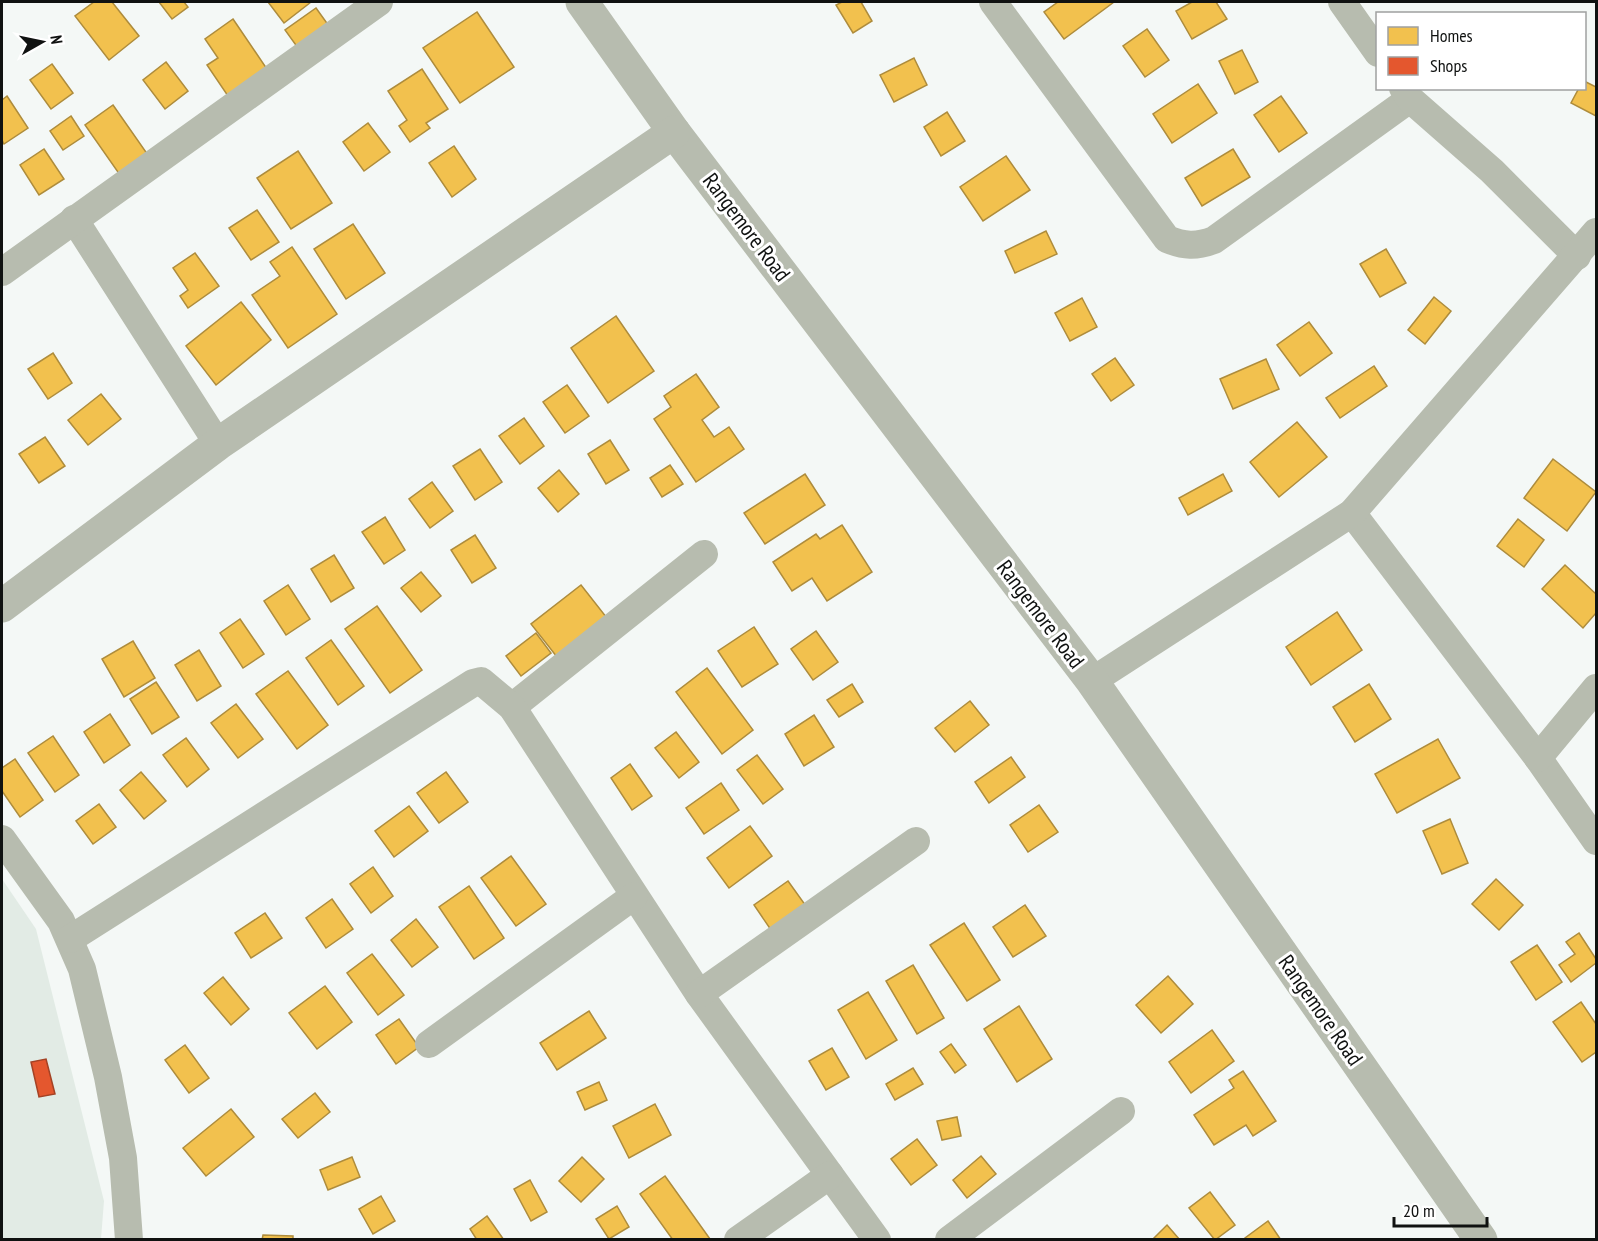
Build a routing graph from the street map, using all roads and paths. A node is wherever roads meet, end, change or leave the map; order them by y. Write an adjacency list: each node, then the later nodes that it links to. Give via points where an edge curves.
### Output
1 (380, 2): 8 (street)
2 (582, 2): 7 (street, Rangemore Road)
3 (993, 2): 6 (street, via 1167,239 1191,246 1214,240)
4 (1342, 2): 5 (street)
5 (1376, 51)
6 (1406, 94): 10 (street, via 1492,171)
7 (674, 132): 12 (street); 16 (street, Rangemore Road)
8 (74, 219): 11 (street); 12 (street)
9 (1596, 232): 10 (street)
10 (1577, 256): 13 (street)
11 (2, 272)
12 (218, 444): 15 (street)
13 (1352, 513): 16 (street); 19 (street)
14 (704, 554): 18 (street)
15 (2, 606)
16 (1092, 681): 33 (street, Rangemore Road)
17 (1596, 688): 19 (street)
18 (512, 707): 23 (street); 24 (street, via 488,684 473,683)
19 (1538, 758): 22 (street)
20 (2, 839): 24 (street)
21 (916, 841): 25 (street)
22 (1596, 841)
23 (634, 896): 25 (street); 26 (street)
24 (70, 939): 29 (street, via 82,969 108,1077 123,1158)
25 (699, 994): 28 (street)
26 (429, 1044)
27 (1121, 1111): 32 (street)
28 (830, 1175): 30 (street); 31 (street)
29 (129, 1239)
30 (738, 1239)
31 (877, 1239)
32 (949, 1239)
33 (1481, 1239)

